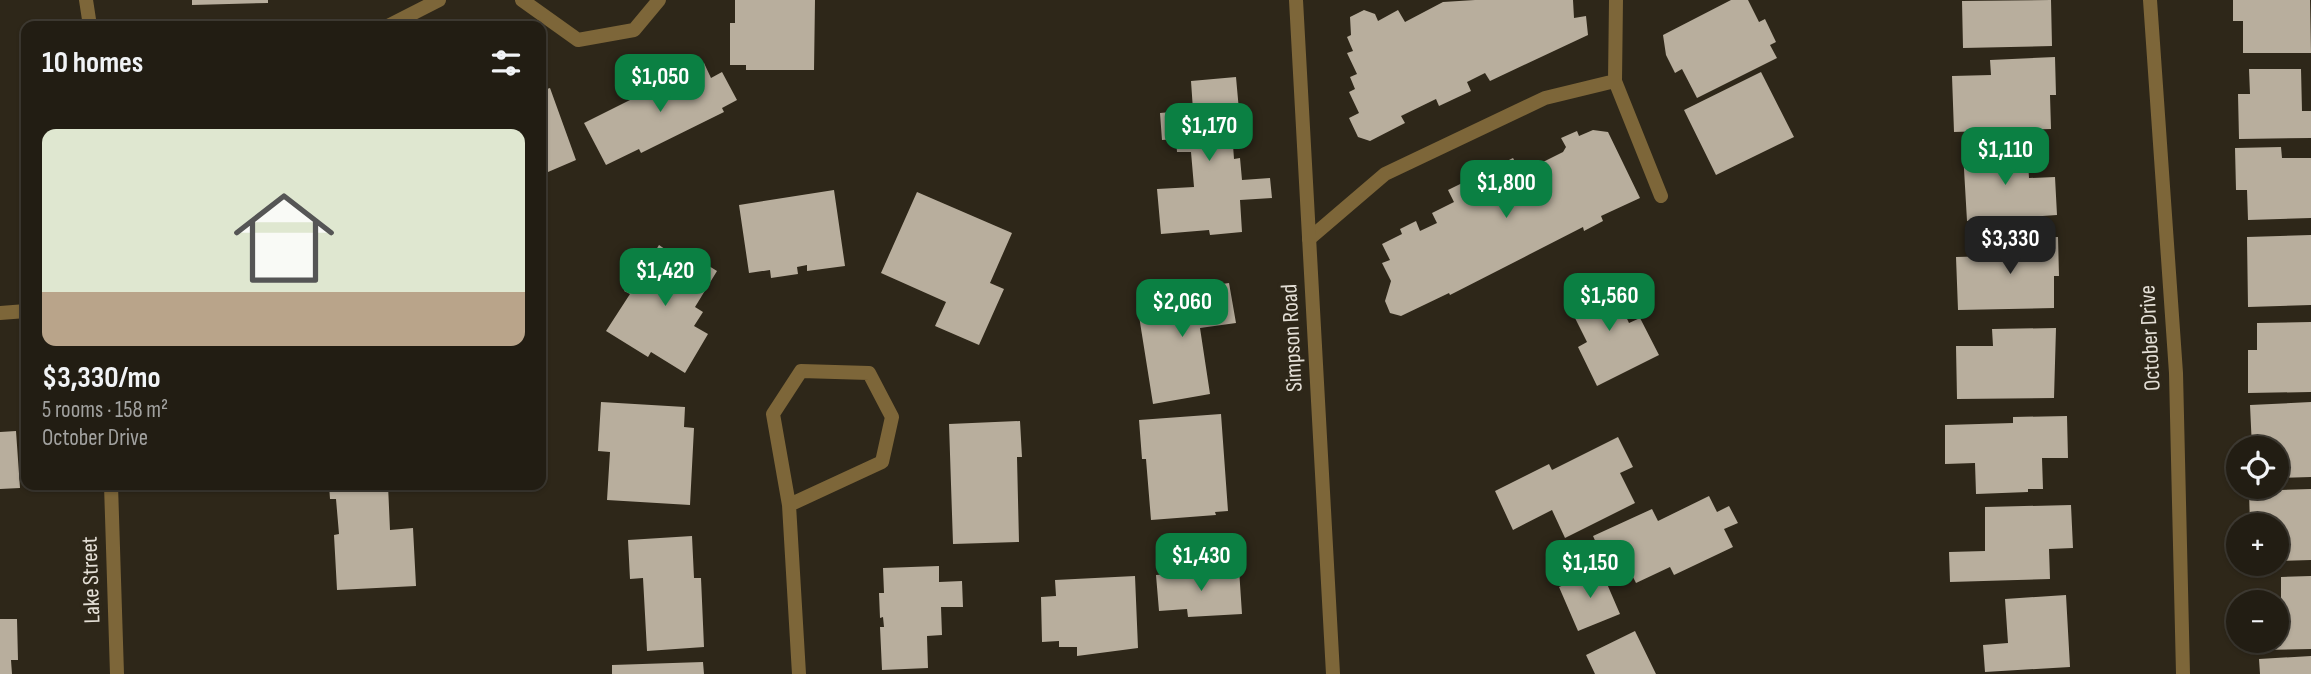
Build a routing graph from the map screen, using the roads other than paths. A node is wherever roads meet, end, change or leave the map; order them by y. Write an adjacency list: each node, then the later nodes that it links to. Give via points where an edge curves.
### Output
1 (86, 0): 8 (street)
2 (439, 0): 9 (street)
3 (522, 0): 4 (street, via 578,40 634,30)
4 (659, 0)
5 (1296, 0): 12 (street, Simpson Road)
6 (1616, 0): 10 (street)
7 (2150, 0): 20 (street, October Drive, via 2176,373)
8 (89, 21)
9 (398, 21)
10 (1615, 80): 11 (street); 12 (street, via 1545,99 1385,174)
11 (1661, 196)
12 (1309, 239): 19 (street, Simpson Road)
13 (21, 311): 14 (street)
14 (0, 313)
15 (111, 490): 17 (street, Lake Street)
16 (789, 505): 16 (street, via 773,414 801,371 869,373 892,416 882,462); 18 (street)
17 (117, 674)
18 (799, 674)
19 (1333, 674)
20 (2183, 674)

